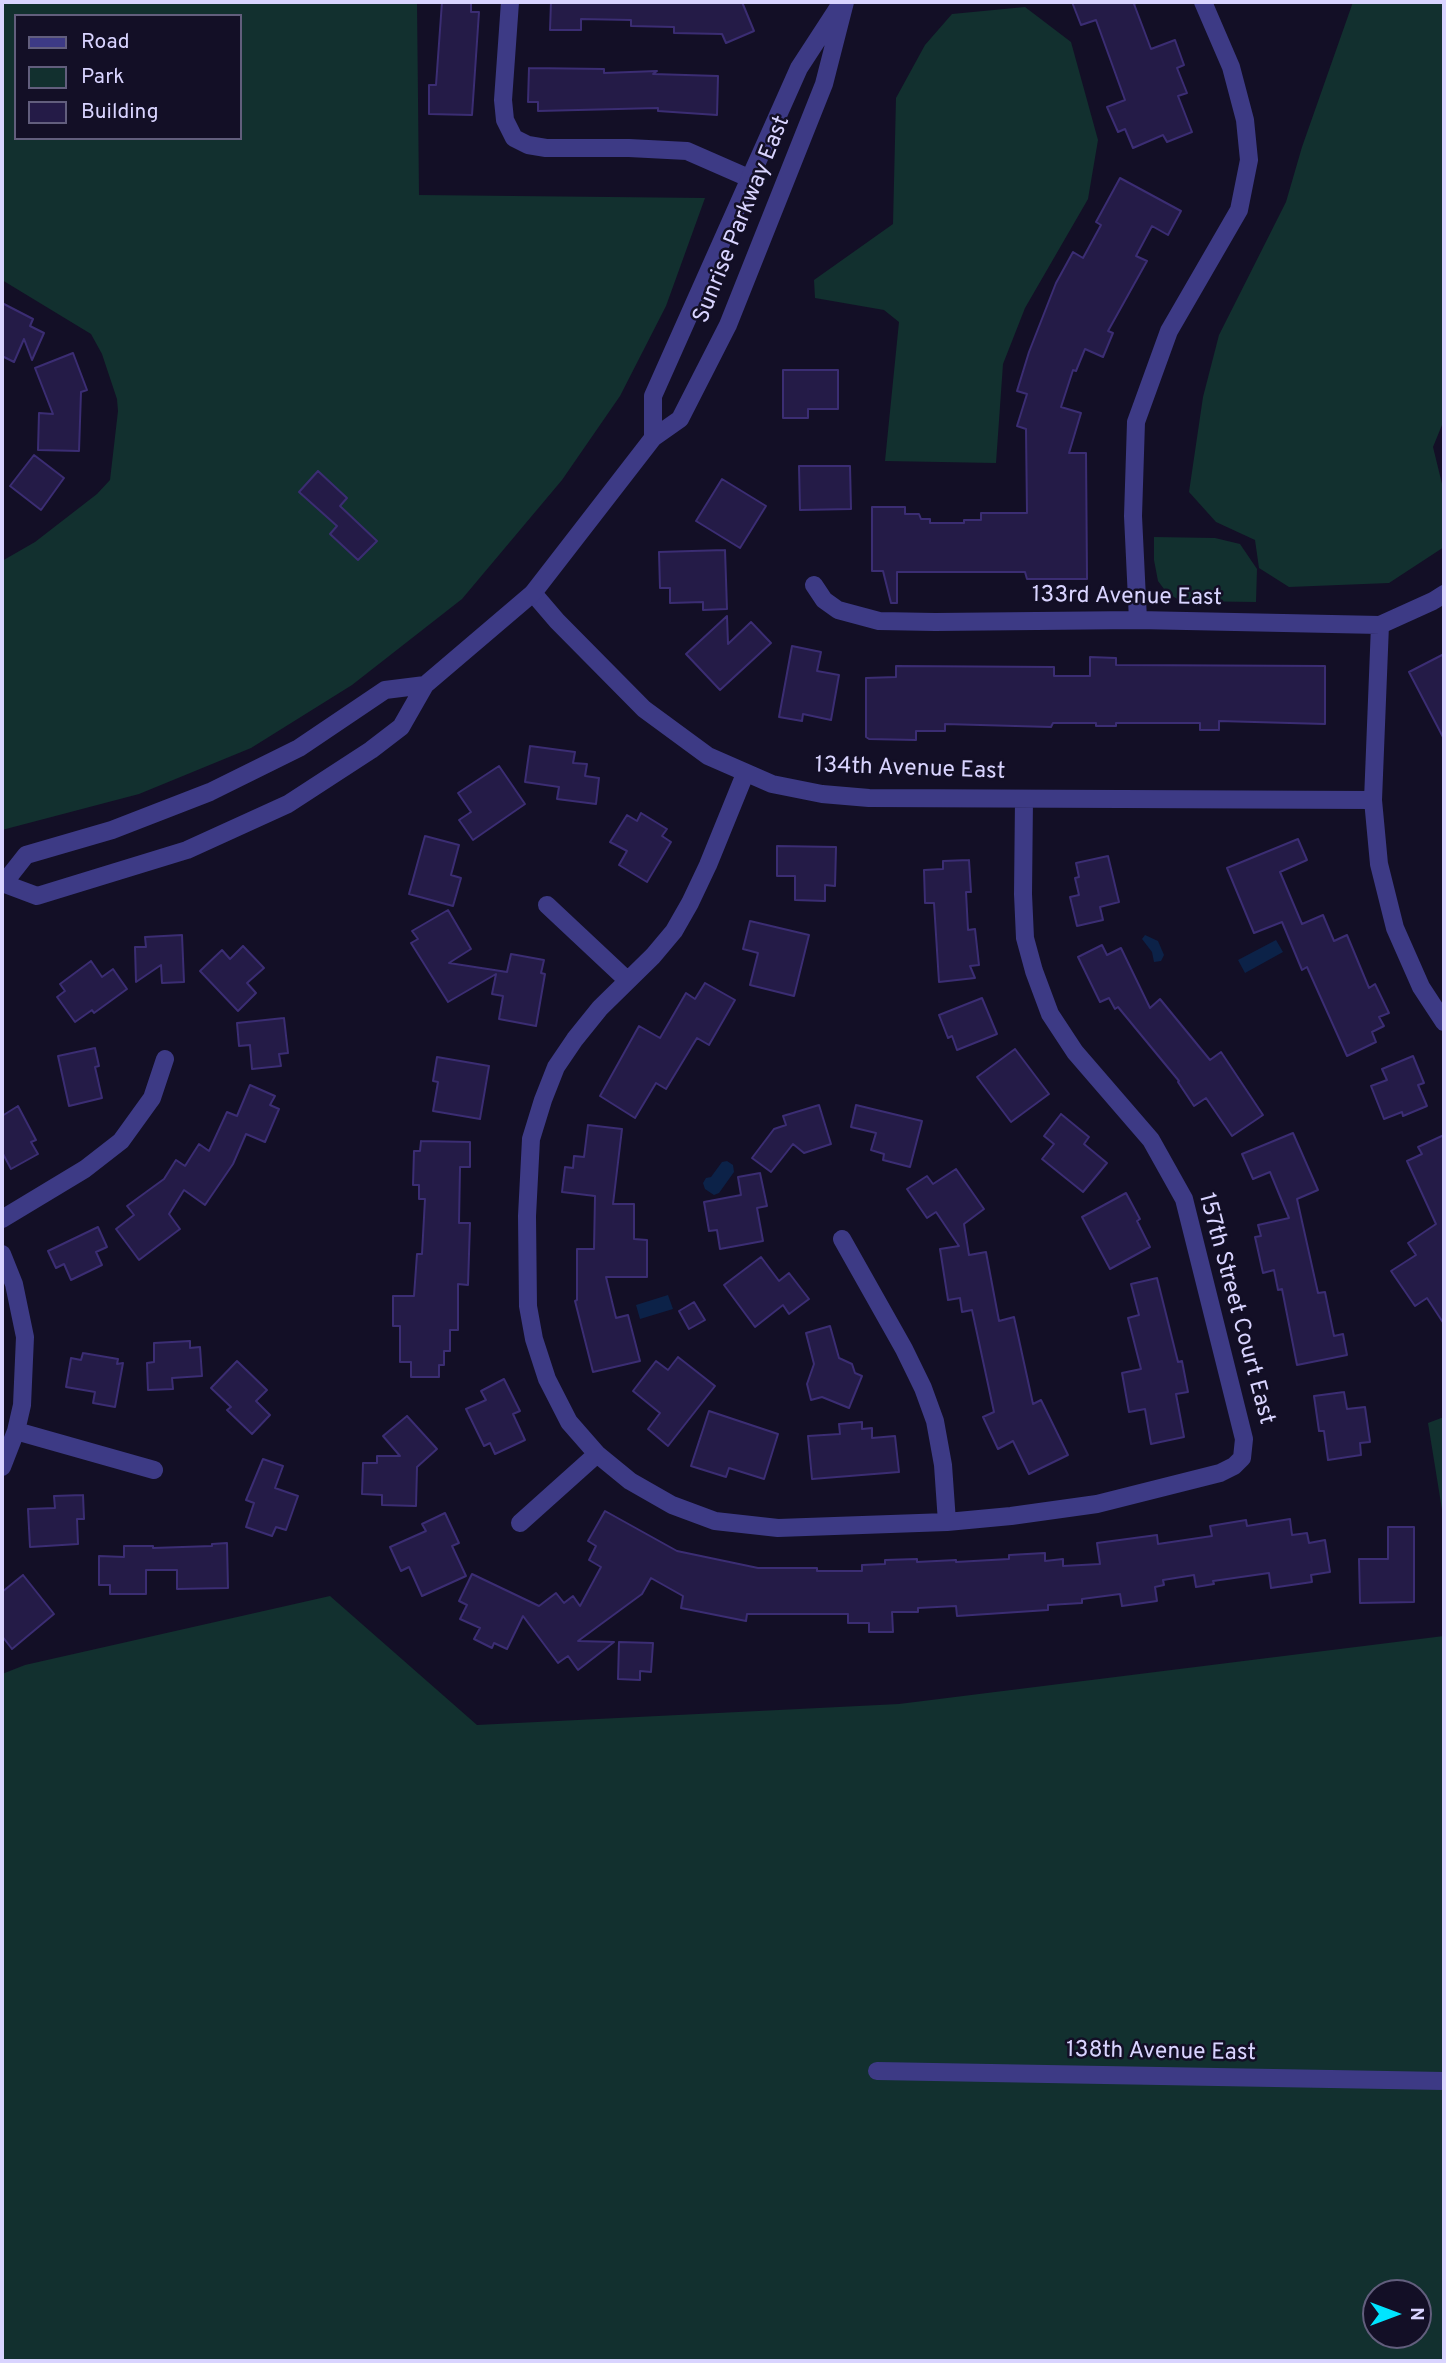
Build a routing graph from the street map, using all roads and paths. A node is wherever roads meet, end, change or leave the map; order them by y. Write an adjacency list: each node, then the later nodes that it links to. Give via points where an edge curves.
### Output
1 (510, 2): 4 (street, via 503,100 505,120 514,138 546,148 687,151)
2 (844, 2): 4 (street, Sunrise Parkway East, via 799,68); 5 (street, Sunrise Parkway East, via 824,83 728,325 680,419)
3 (1203, 2): 9 (street, via 1231,67 1245,120 1249,160 1239,210 1169,331 1136,422 1133,516)
4 (751, 178): 5 (street, Sunrise Parkway East, via 653,396)
5 (653, 439): 7 (street, Sunrise Parkway East)
6 (814, 585): 9 (street, 133rd Avenue East, via 838,610 879,621)
7 (533, 593): 11 (street); 12 (street, 134th Avenue East, via 644,709 708,757)
8 (1444, 594): 10 (street, 133rd Avenue East)
9 (1138, 620): 10 (street, 133rd Avenue East)
10 (1380, 625): 14 (street)
11 (425, 685): 15 (street, via 385,690 299,748 211,792 112,830 26,855); 15 (street, via 401,727 288,804 187,850 37,896)
12 (745, 774): 13 (street, 134th Avenue East, via 822,794); 17 (street, via 690,904 674,931)
13 (1024, 799): 14 (street, 134th Avenue East); 27 (street, 157th Street Court East, via 1025,927 1034,971 1050,1014 1074,1052 1151,1140 1184,1199 1244,1439 1242,1458 1220,1473 1125,1498)
14 (1373, 800): 18 (street, via 1379,864 1395,928 1421,988)
15 (3, 883)
16 (547, 905): 17 (street)
17 (627, 980): 24 (street, via 556,1067 531,1139 527,1272 534,1339 547,1379 569,1422)
18 (1444, 1022)
19 (165, 1059): 20 (street, via 152,1098 121,1141 85,1169)
20 (2, 1219)
21 (842, 1239): 27 (street, via 923,1388 943,1465)
22 (2, 1254): 23 (street, via 14,1284 25,1337)
23 (16, 1431): 25 (street); 26 (street)
24 (597, 1454): 27 (street, via 661,1499 715,1521 778,1528); 28 (street)
25 (2, 1467)
26 (154, 1470)
27 (947, 1522)
28 (520, 1524)
29 (877, 2071): 30 (street, 138th Avenue East)
30 (1444, 2081)

